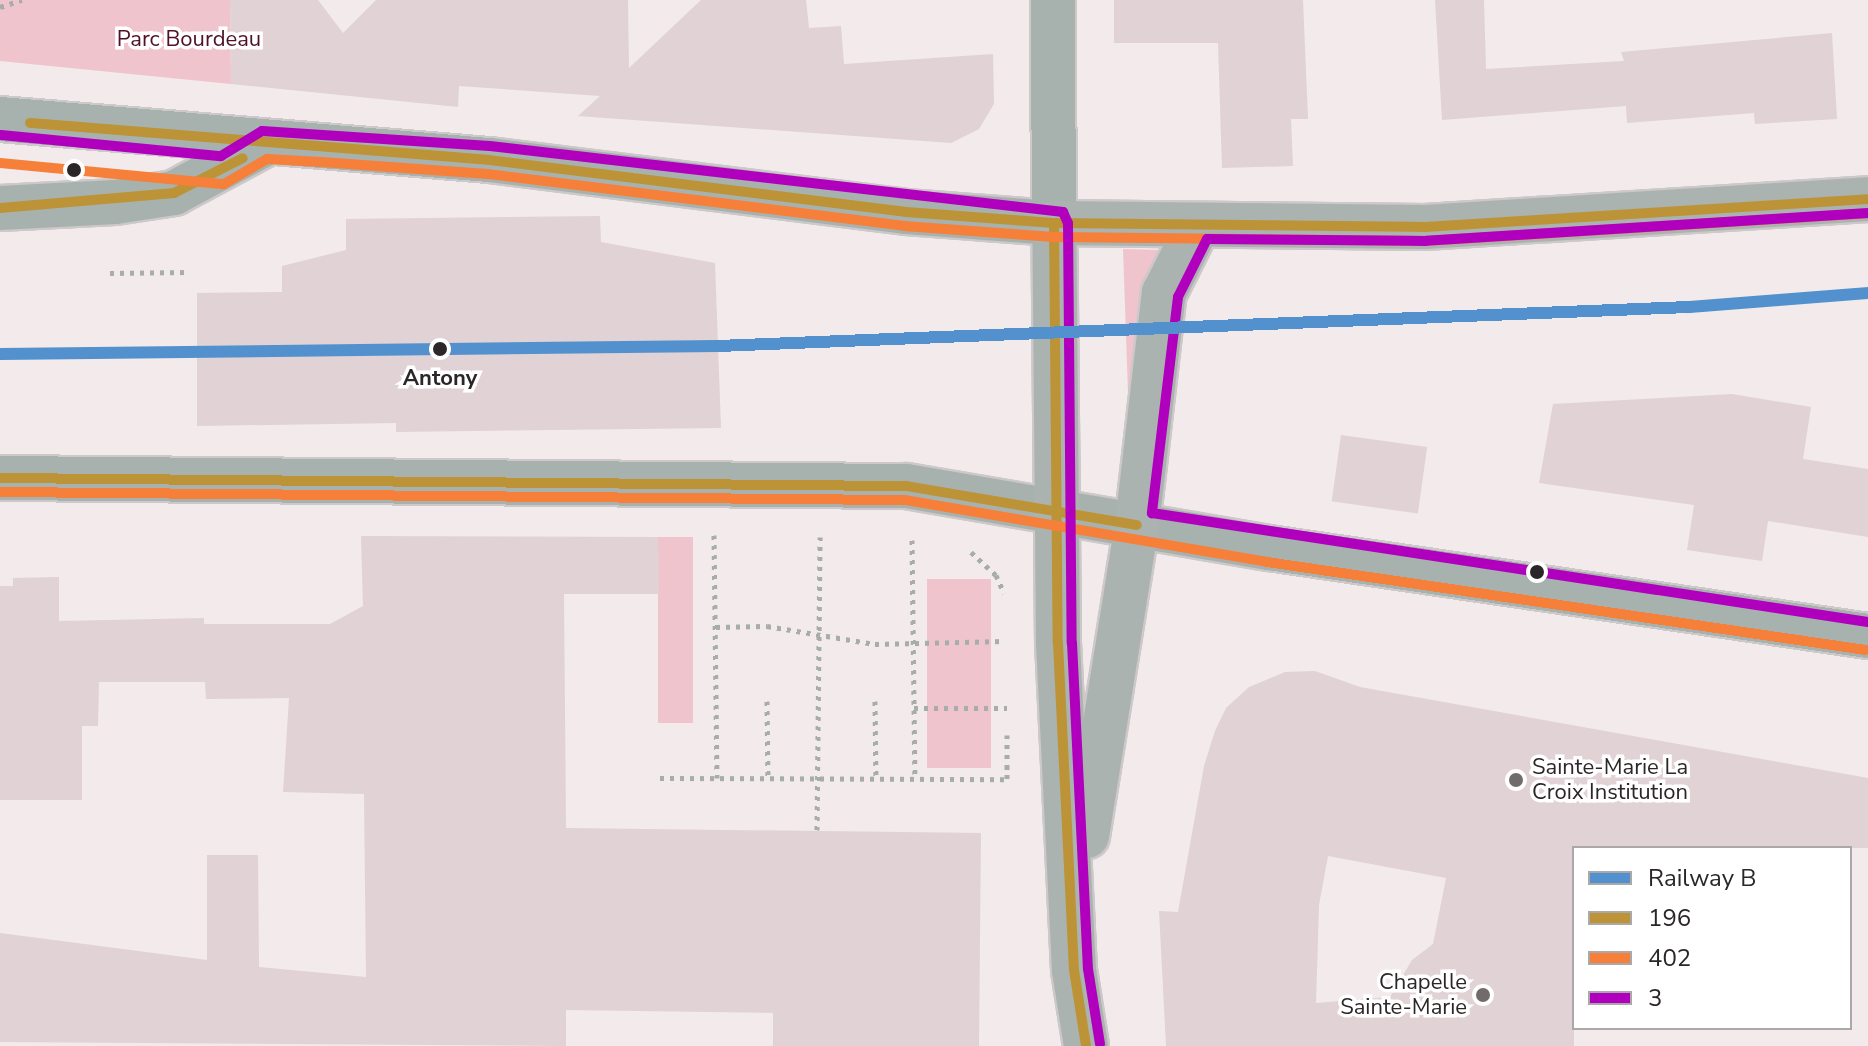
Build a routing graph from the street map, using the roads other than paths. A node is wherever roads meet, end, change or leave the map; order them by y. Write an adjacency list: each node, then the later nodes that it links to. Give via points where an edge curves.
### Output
1 (1053, 0): 8 (street)
2 (0, 119): 3 (street)
3 (263, 145): 5 (street); 8 (street, via 489,160 906,212)
4 (0, 149): 5 (street)
5 (224, 170): 7 (street, via 174,193)
6 (1868, 199): 9 (main road, via 1425,227)
7 (0, 208)
8 (1054, 223): 9 (main road); 11 (main road)
9 (1198, 225): 12 (main road, via 1164,293)
10 (0, 478): 11 (street, via 906,486)
11 (1058, 510): 12 (street); 14 (main road, via 1058,643)
12 (1137, 525): 13 (street); 14 (main road)
13 (1868, 636)
14 (1073, 921): 15 (main road, via 1074,970)
15 (1086, 1046)

